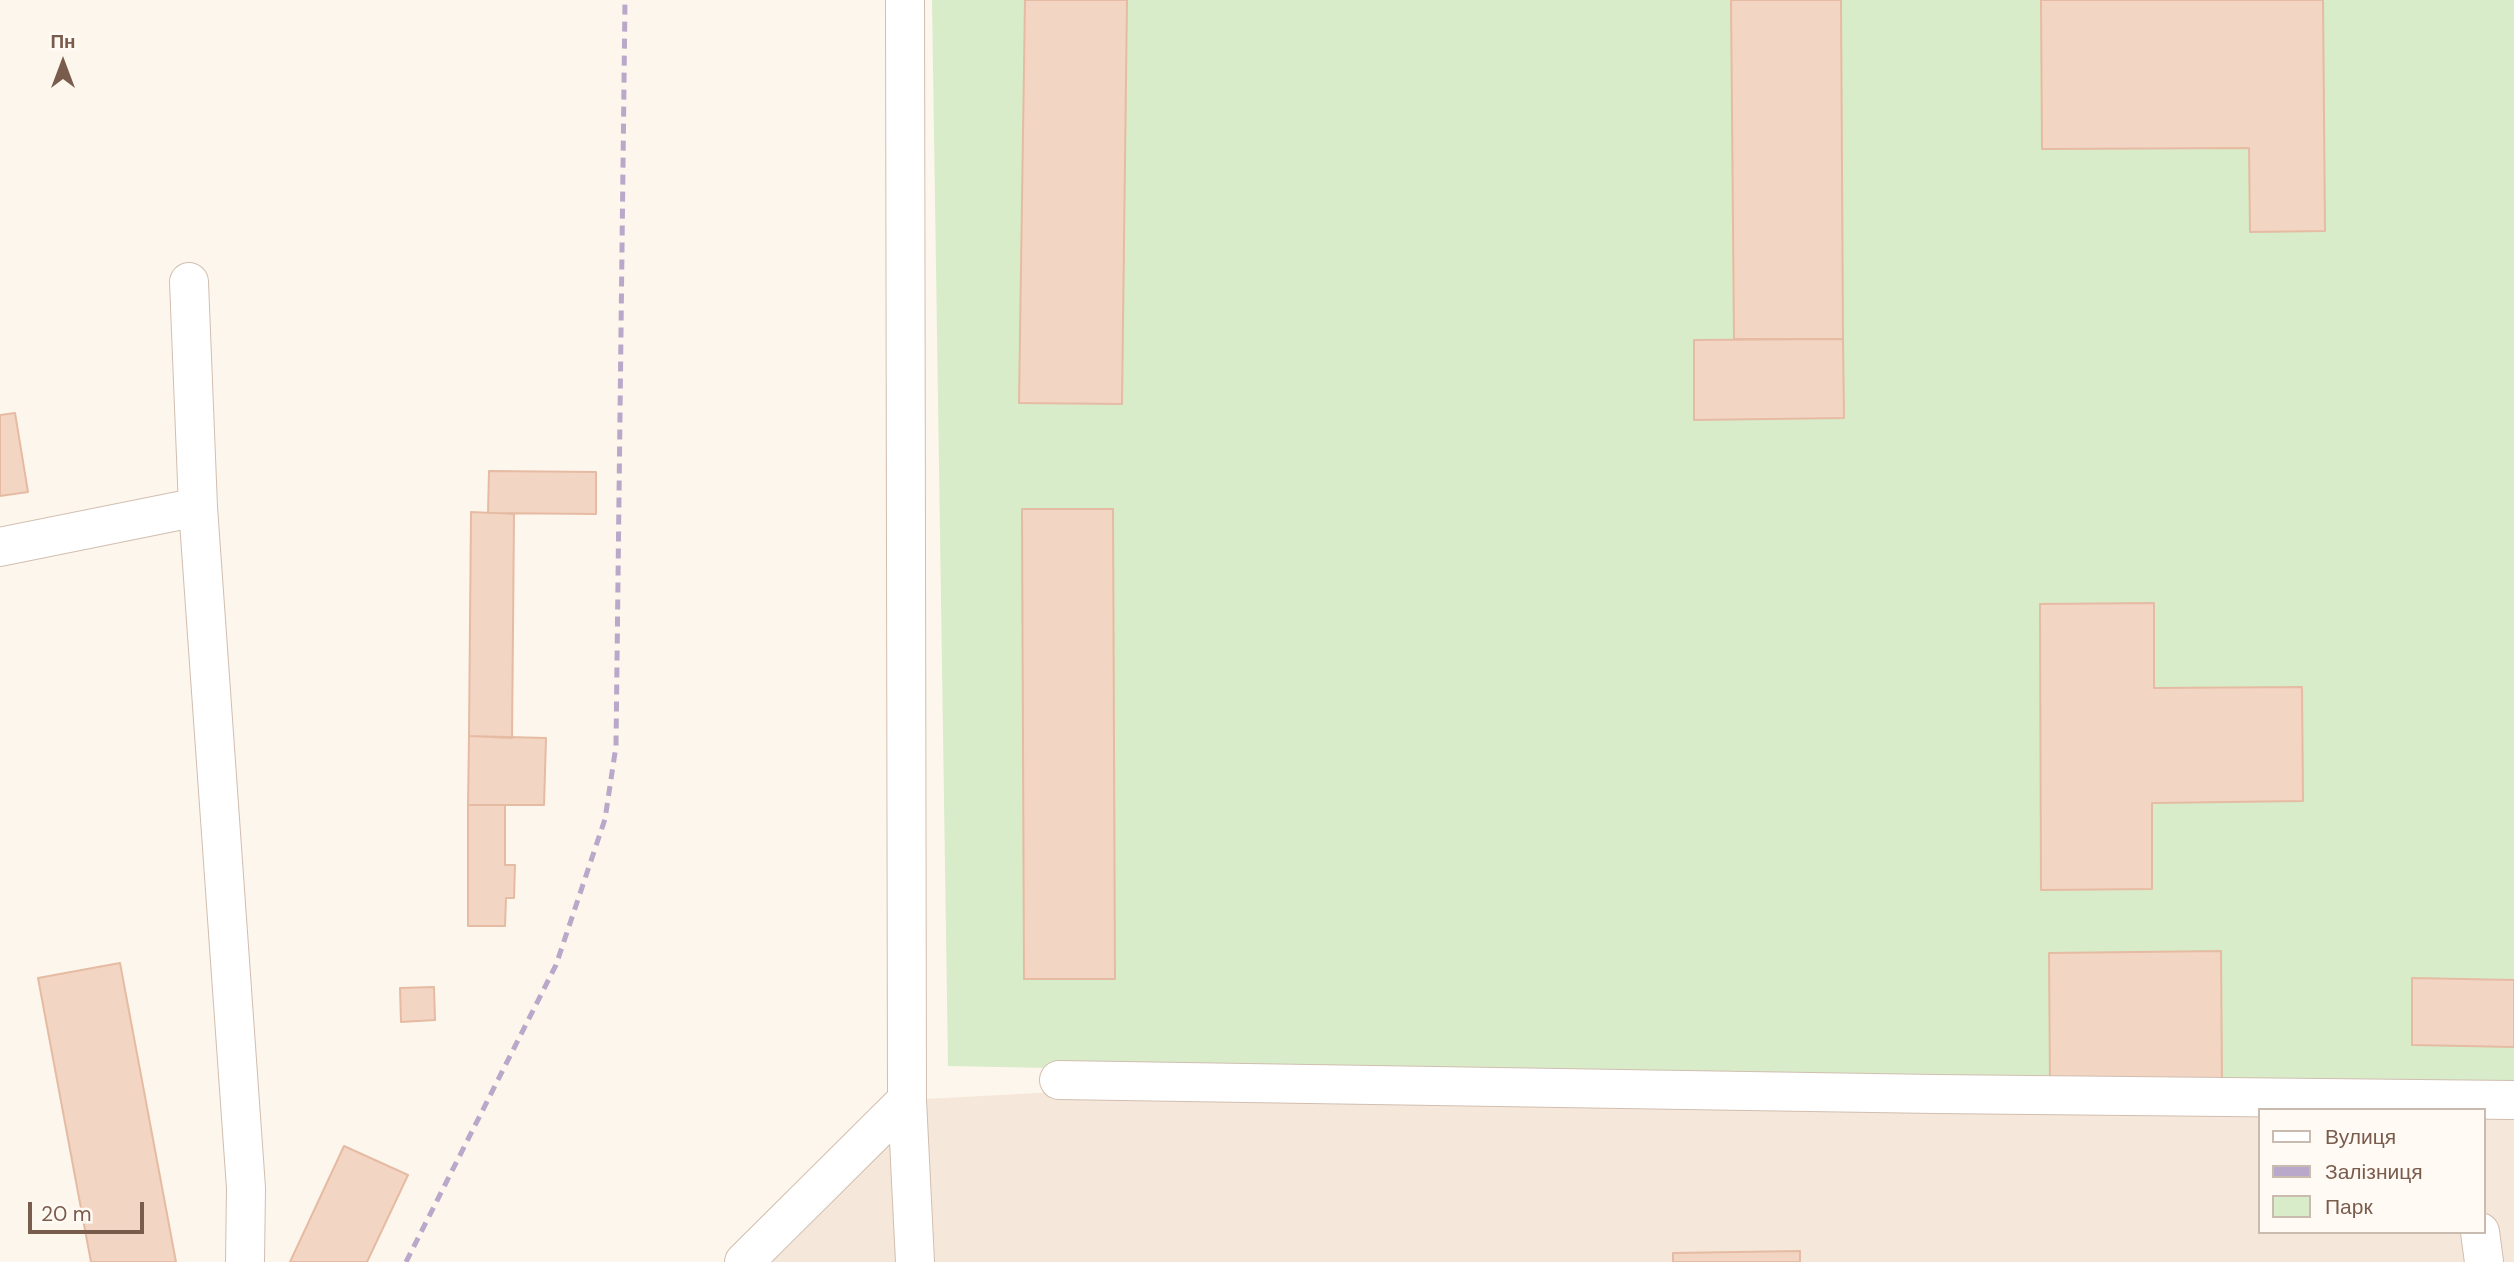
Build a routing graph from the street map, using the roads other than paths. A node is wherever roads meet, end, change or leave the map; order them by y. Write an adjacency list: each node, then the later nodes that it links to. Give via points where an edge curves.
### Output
1 (905, 0): 6 (street)
2 (189, 282): 3 (street)
3 (198, 507): 4 (street); 10 (street, via 246,1188)
4 (0, 547)
5 (1059, 1080): 8 (street)
6 (907, 1100): 11 (street); 12 (street)
7 (2514, 1100): 8 (street)
8 (2469, 1105)
9 (2480, 1234): 13 (street)
10 (245, 1262)
11 (744, 1262)
12 (915, 1262)
13 (2484, 1262)

